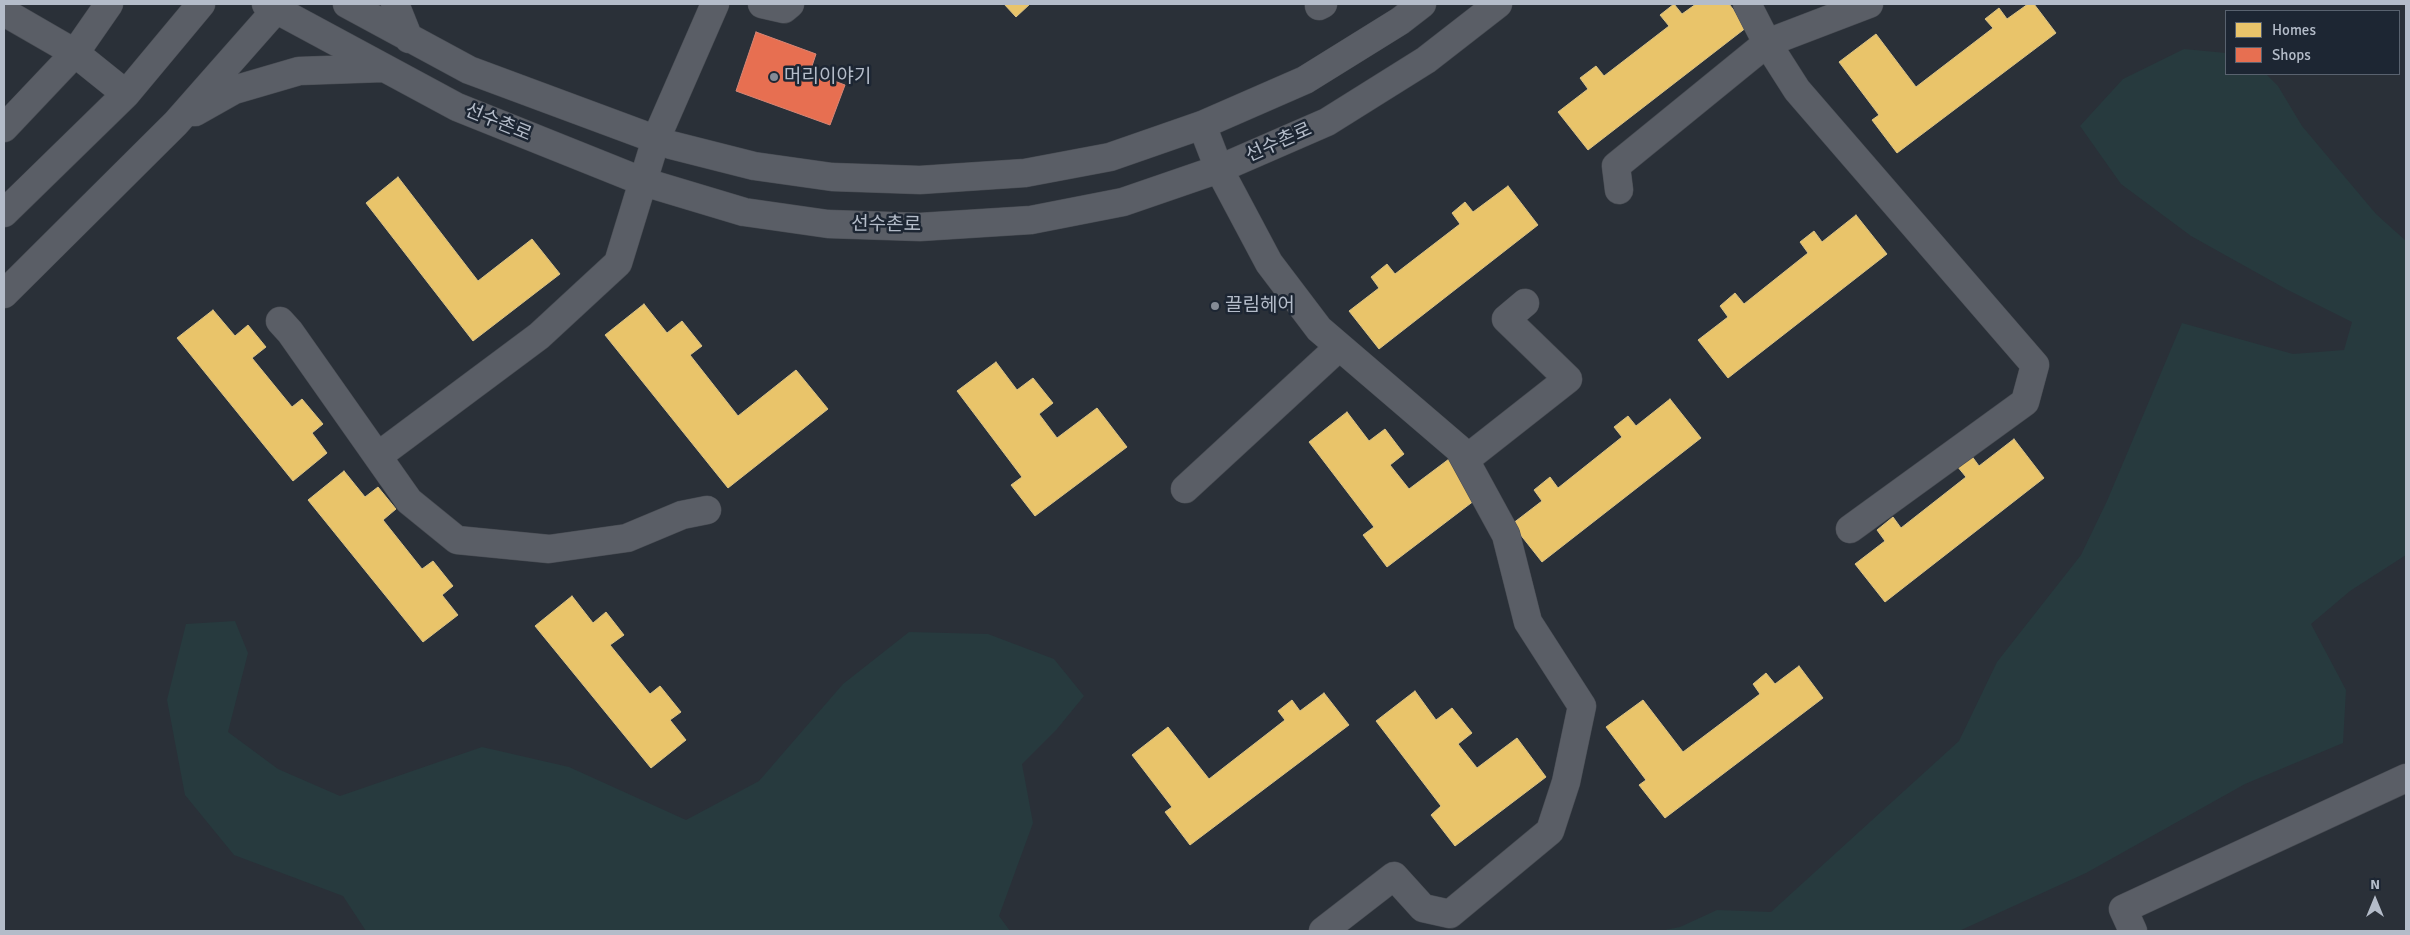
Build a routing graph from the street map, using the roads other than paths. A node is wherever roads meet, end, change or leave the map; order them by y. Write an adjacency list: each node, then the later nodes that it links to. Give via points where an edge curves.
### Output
1 (109, 4): 16 (street)
2 (201, 4): 18 (street)
3 (347, 4): 14 (street, 선수촌로)
4 (395, 4): 14 (street)
5 (715, 4): 22 (street)
6 (762, 4): 7 (street, via 784,10)
7 (790, 4)
8 (1422, 4): 20 (street, 선수촌로, via 1306,80)
9 (1498, 4): 23 (street, 선수촌로, via 1426,60 1327,122)
10 (1747, 4): 15 (street)
11 (1869, 4): 15 (street)
12 (274, 6): 17 (street, 선수촌로); 19 (street)
13 (4, 12): 16 (street)
14 (409, 39): 22 (street, 선수촌로, via 469,70)
15 (1767, 43): 25 (street, via 1616,166); 35 (street, via 1797,90 2035,365 2025,402)
16 (75, 53): 18 (street); 21 (street)
17 (384, 68): 19 (street, via 299,71 234,90); 24 (street, 선수촌로, via 457,107)
18 (126, 94): 26 (street)
19 (176, 123): 27 (street)
20 (1202, 125): 22 (street, 선수촌로, via 1110,157 1034,172 920,180 832,177 754,166); 23 (street)
21 (4, 128)
22 (656, 139): 24 (street)
23 (1219, 169): 24 (street, 선수촌로, via 1123,202 1031,220 920,227 828,224 744,212); 30 (street, via 1269,263 1319,329)
24 (644, 182): 31 (street, via 618,263 539,336)
25 (1619, 190)
26 (4, 213)
27 (4, 294)
28 (1525, 303): 32 (street, via 1506,319 1568,379)
29 (280, 321): 31 (street)
30 (1339, 347): 32 (street, via 1459,449); 33 (street)
31 (378, 456): 34 (street, via 409,501 457,540 549,549 627,538 675,518)
32 (1466, 460): 37 (street, via 1506,536 1528,622 1582,706 1566,782 1550,831 1450,914 1423,908 1394,876)
33 (1185, 489)
34 (707, 510)
35 (1850, 529)
36 (2406, 778): 38 (street, via 2123,909)
37 (1323, 931)
38 (2133, 931)

